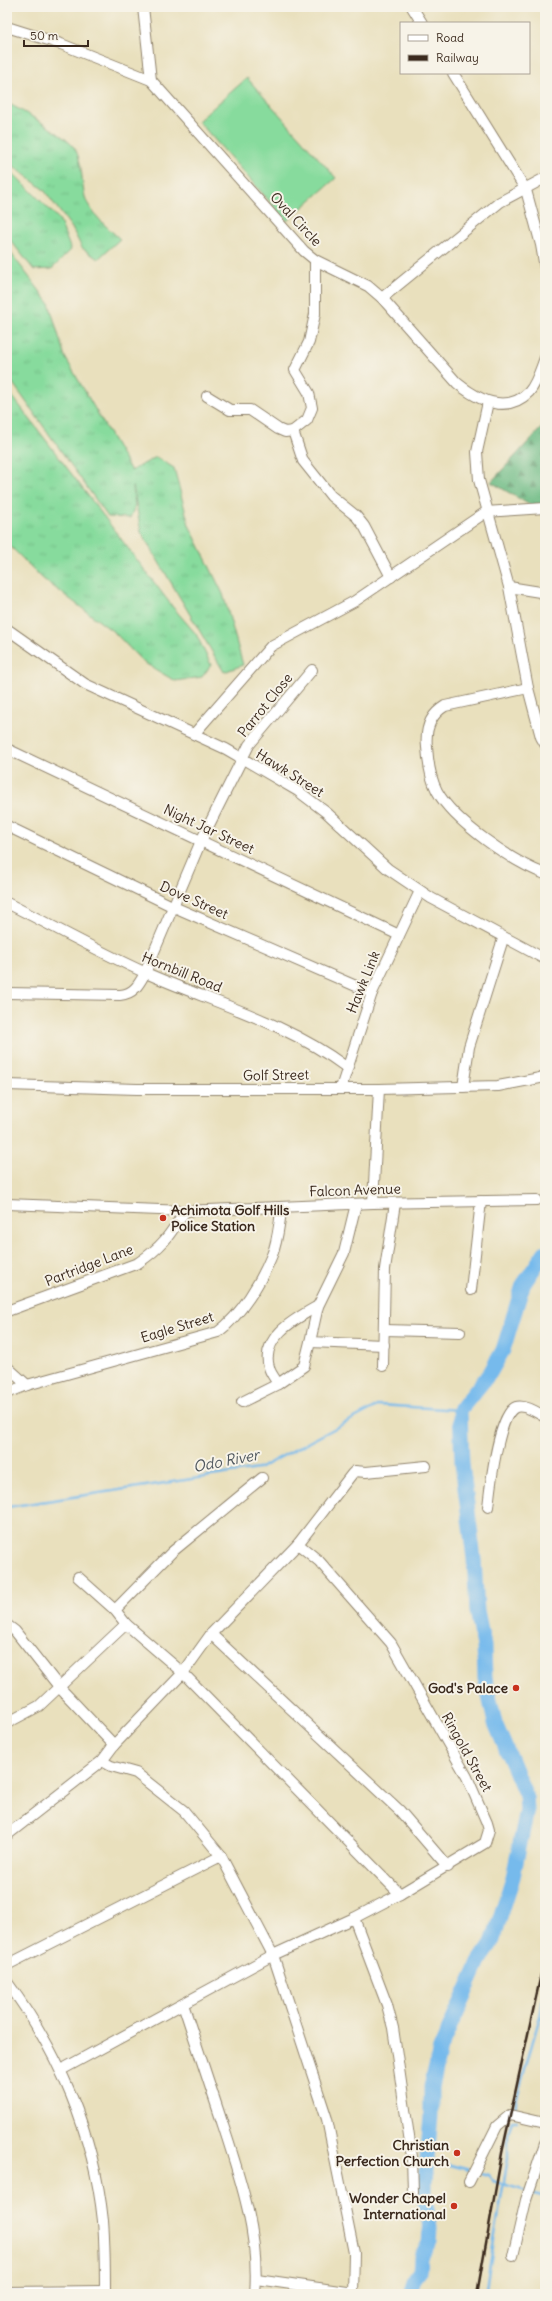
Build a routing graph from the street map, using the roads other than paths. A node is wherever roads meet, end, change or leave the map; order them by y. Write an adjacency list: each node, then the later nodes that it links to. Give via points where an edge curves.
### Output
1 (143, 7): 6 (street)
2 (412, 7): 3 (street)
3 (421, 22)
4 (7, 28): 6 (street, Oval Circle, via 61,44)
5 (454, 74): 8 (street)
6 (151, 80): 9 (street, Oval Circle, via 291,237)
7 (545, 178): 8 (street)
8 (526, 190): 10 (street); 11 (street, via 500,202)
9 (315, 260): 11 (street, Oval Circle, via 358,280); 15 (street, via 315,314 309,342 295,370 309,393 312,408 304,423)
10 (545, 268)
11 (382, 298): 14 (street, Oval Circle, via 456,383 470,394)
12 (545, 358): 14 (street, Oval Circle, via 530,391 517,401 505,404)
13 (207, 396): 15 (street, via 230,410 250,410 278,429 285,432)
14 (488, 402): 17 (street, via 477,452 479,480)
15 (293, 431): 18 (street, via 303,461 331,496 356,516 364,526)
16 (545, 508): 17 (street)
17 (486, 512): 18 (street); 19 (street)
18 (391, 577): 24 (street, via 355,601 271,646)
19 (509, 587): 20 (street); 23 (street)
20 (545, 595)
21 (7, 629): 24 (street, Hawk Street, via 85,684)
22 (312, 670): 27 (street, Parrot Close, via 258,732)
23 (528, 688): 25 (street); 30 (street, via 439,709 433,714 428,725 426,744 428,764 437,791 460,819 509,854)
24 (194, 734): 27 (street, Hawk Street)
25 (545, 744)
26 (7, 749): 29 (street, Night Jar Street)
27 (241, 759): 29 (street, Parrot Close); 31 (street, Hawk Street, via 298,791 327,813 388,869)
28 (7, 826): 33 (street, Dove Street)
29 (201, 841): 33 (street, Parrot Close); 34 (street, Night Jar Street)
30 (545, 874)
31 (420, 891): 34 (street, Hawk Link); 35 (street, Hawk Street)
32 (7, 903): 37 (street, Hornbill Road)
33 (174, 907): 37 (street, Parrot Close); 39 (street, Dove Street)
34 (399, 935): 39 (street, Hawk Link)
35 (503, 938): 36 (street, Hawk Street); 43 (street, via 469,1047)
36 (545, 960)
37 (145, 973): 38 (street, Parrot Close, via 133,991 120,995); 40 (street, Hornbill Road, via 278,1026 324,1050)
38 (7, 993)
39 (372, 993): 40 (street, Hawk Link)
40 (346, 1067): 44 (street, Hawk Link)
41 (545, 1077): 43 (street, Golf Street, via 498,1086)
42 (7, 1085): 44 (street, Golf Street, via 145,1089)
43 (463, 1087): 45 (street, Golf Street)
44 (341, 1088): 45 (street, Golf Street)
45 (379, 1089): 48 (street)
46 (537, 1200): 47 (street, Falcon Avenue)
47 (482, 1202): 49 (street, Falcon Avenue); 54 (street)
48 (373, 1203): 49 (street, Falcon Avenue); 51 (street, Falcon Avenue)
49 (395, 1203): 57 (street, via 385,1269)
50 (7, 1204): 53 (street, Falcon Avenue)
51 (356, 1204): 52 (street, Falcon Avenue); 55 (street, via 344,1253)
52 (282, 1207): 53 (street, Falcon Avenue); 64 (street, Eagle Street, via 273,1254 245,1304 232,1322 218,1332)
53 (185, 1211): 56 (street, Partridge Lane, via 167,1240 138,1262)
54 (471, 1290)
55 (318, 1306): 59 (street); 63 (street, via 282,1330 271,1342 269,1366)
56 (7, 1311)
57 (385, 1330): 58 (street); 60 (street)
58 (460, 1332)
59 (310, 1342): 60 (street); 63 (street, via 304,1366)
60 (384, 1345): 61 (street)
61 (383, 1366)
62 (7, 1367): 64 (street)
63 (278, 1384): 66 (street)
64 (27, 1385): 65 (street, Eagle Street)
65 (7, 1393)
66 (242, 1402)
67 (545, 1417): 70 (street, via 516,1406 509,1414 494,1461)
68 (426, 1466): 71 (street, via 355,1471)
69 (262, 1478): 73 (street, via 172,1552)
70 (488, 1507)
71 (298, 1544): 76 (street); 84 (street, Ringold Street, via 318,1561 391,1643 467,1777 488,1823 488,1837 485,1843)
72 (78, 1577): 73 (street)
73 (115, 1610): 74 (street)
74 (126, 1624): 77 (street); 78 (street)
75 (7, 1625): 78 (street, via 15,1630)
76 (211, 1634): 77 (street); 84 (street, via 400,1811)
77 (183, 1674): 80 (street); 85 (street)
78 (60, 1688): 79 (street, via 39,1706); 80 (street)
79 (7, 1723)
80 (114, 1745): 81 (street)
81 (102, 1761): 82 (street); 83 (street, via 146,1779 184,1811)
82 (7, 1835)
83 (221, 1856): 87 (street); 88 (street)
84 (448, 1867): 85 (street, Ringold Street)
85 (400, 1894): 86 (street, Ringold Street)
86 (354, 1918): 87 (street, Ringold Street); 95 (street, via 387,2005 393,2028 412,2157)
87 (273, 1955): 90 (street, Ringold Street); 100 (street, via 327,2119 354,2253)
88 (7, 1965)
89 (8, 1984): 91 (street, via 56,2057)
90 (183, 2004): 91 (street, Ringold Street); 97 (street, via 246,2200)
91 (61, 2070): 99 (street, via 74,2101 98,2188 105,2250)
92 (545, 2123): 94 (street, via 510,2115 500,2122)
93 (545, 2143): 96 (street, via 526,2200)
94 (469, 2182)
95 (413, 2192)
96 (513, 2256)
97 (257, 2279): 100 (street); 101 (street)
98 (7, 2292): 99 (street)
99 (105, 2292)
100 (353, 2293)
101 (255, 2294)

